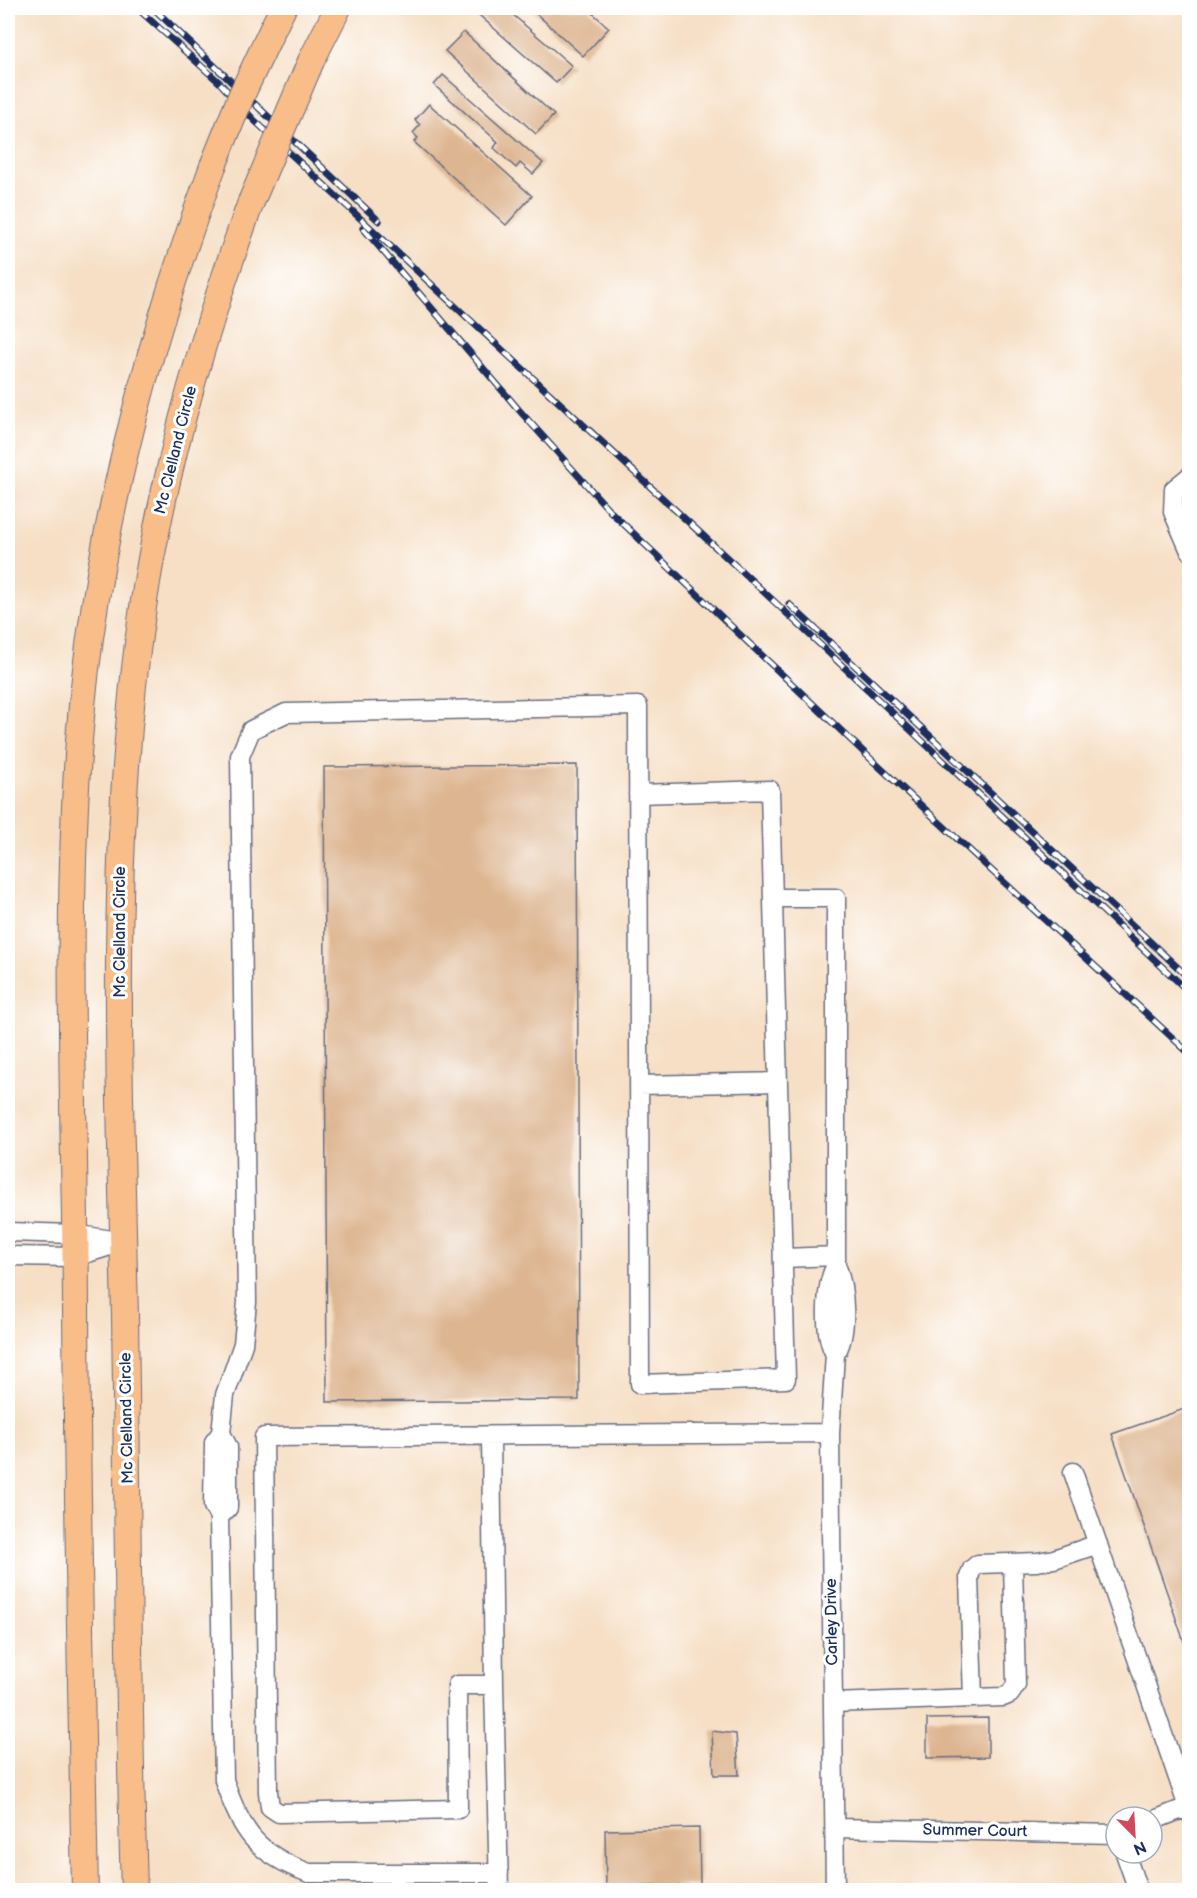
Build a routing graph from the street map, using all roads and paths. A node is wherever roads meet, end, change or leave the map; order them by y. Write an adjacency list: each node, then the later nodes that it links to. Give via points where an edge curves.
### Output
1 (338, 8): 10 (highway, Mc Clelland Circle, bridge, via 251,202 206,332 172,457 153,551 135,665 121,851)
2 (279, 17): 11 (highway, bridge, via 213,166 167,296 111,511 87,659 77,766 73,862)
3 (1190, 476): 4 (street, via 1174,489 1173,512)
4 (1190, 551)
5 (638, 794): 6 (street, via 770,790); 8 (street); 28 (street, via 638,706 286,713 251,730 240,756 247,1302 243,1344 225,1395 221,1433 228,1447 228,1508 219,1517 224,1780 235,1815 258,1845 284,1864 309,1873)
6 (773, 898): 7 (street); 14 (street, Carley Drive, via 836,898)
7 (778, 1082): 8 (street); 13 (street)
8 (639, 1085): 13 (street, via 640,1384 786,1379)
9 (8, 1232): 11 (street)
10 (123, 1242): 11 (street); 30 (highway, Mc Clelland Circle)
11 (74, 1245): 12 (street); 29 (highway)
12 (8, 1256)
13 (783, 1258): 14 (street)
14 (836, 1260): 15 (street, Carley Drive, via 843,1281 843,1344 835,1354)
15 (830, 1433): 16 (street); 22 (street, Carley Drive)
16 (491, 1436): 20 (street); 20 (street, via 264,1437 270,1807 279,1813 458,1809 458,1685)
17 (1073, 1472): 18 (street)
18 (1098, 1544): 19 (street, via 1054,1559); 23 (street)
19 (1013, 1563): 21 (street, via 1016,1685 1010,1694); 21 (street, via 978,1564 969,1576)
20 (494, 1685): 28 (street)
21 (973, 1698): 22 (street)
22 (833, 1703): 25 (street, Carley Drive)
23 (1189, 1810): 24 (street)
24 (1164, 1817)
25 (835, 1828): 26 (street, Summer Court); 31 (street, Carley Drive)
26 (1104, 1834)
27 (1129, 1865): 32 (street)
28 (499, 1882)
29 (85, 1890)
30 (134, 1890)
31 (835, 1890)
32 (1138, 1890)

